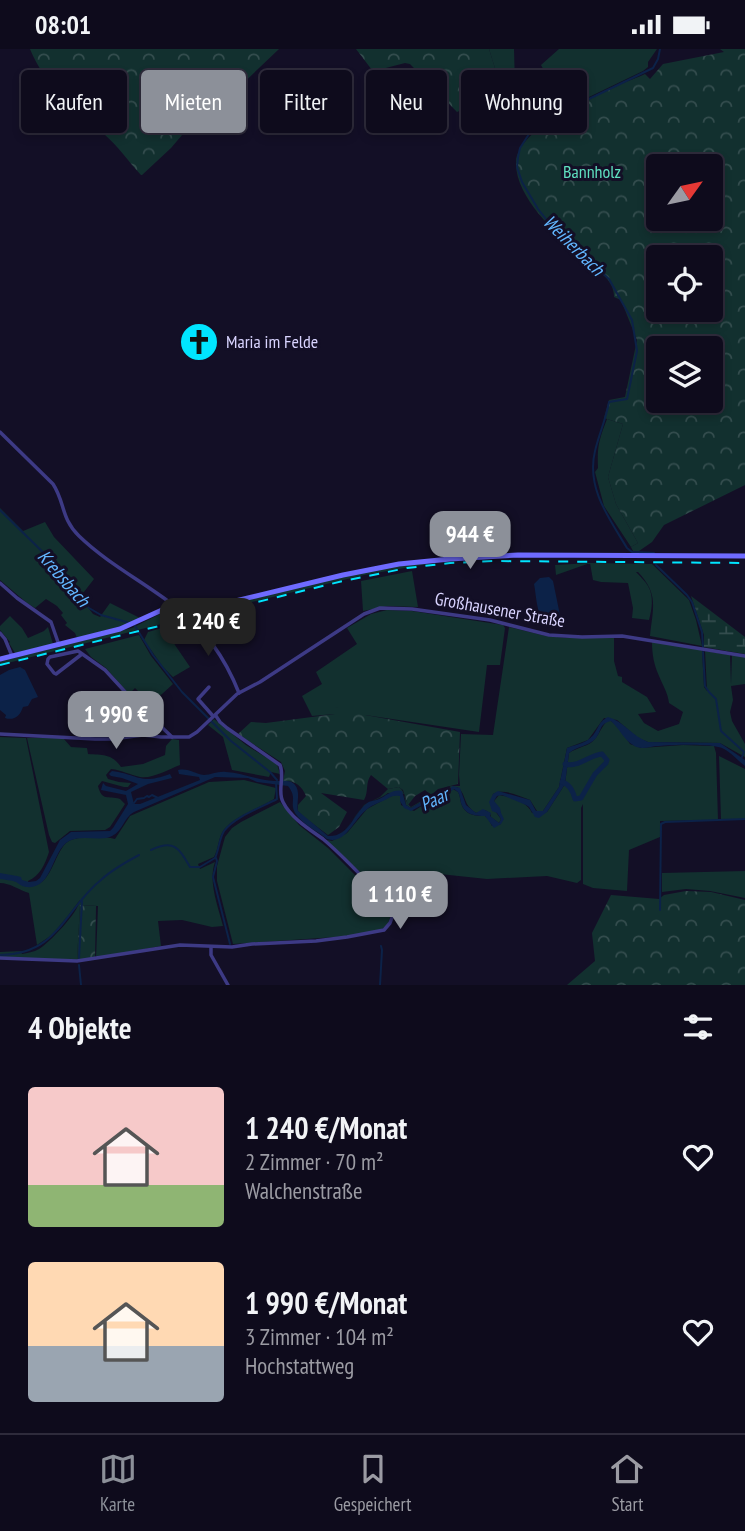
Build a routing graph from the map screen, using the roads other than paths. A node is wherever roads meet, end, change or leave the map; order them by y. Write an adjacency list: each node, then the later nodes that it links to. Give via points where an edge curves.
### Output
1 (0, 432): 4 (street, via 53,484 65,518 78,536)
2 (745, 556): 4 (street, via 450,559 399,564 227,603)
3 (0, 583): 6 (street, via 51,622)
4 (173, 605): 6 (street, via 120,629); 12 (street, via 212,644)
5 (0, 633): 8 (street)
6 (59, 645): 8 (street)
7 (82, 654): 7 (street, via 75,651 50,657 47,664 56,674); 15 (street, via 105,670)
8 (12, 656): 10 (street)
9 (745, 656): 12 (street, Großhausener Straße, via 614,636 549,635 490,620 380,608)
10 (0, 659)
11 (209, 687): 13 (street, via 198,699)
12 (241, 692): 13 (street, Großhausener Straße)
13 (212, 718): 15 (street, Großhausener Straße, via 189,737); 16 (street, via 277,762 281,798 289,811 386,903 392,919 384,930 347,937)
14 (0, 734): 15 (street)
15 (172, 737)
16 (211, 947): 17 (street, via 180,945 77,961); 18 (street)
17 (0, 958)
18 (228, 985)

